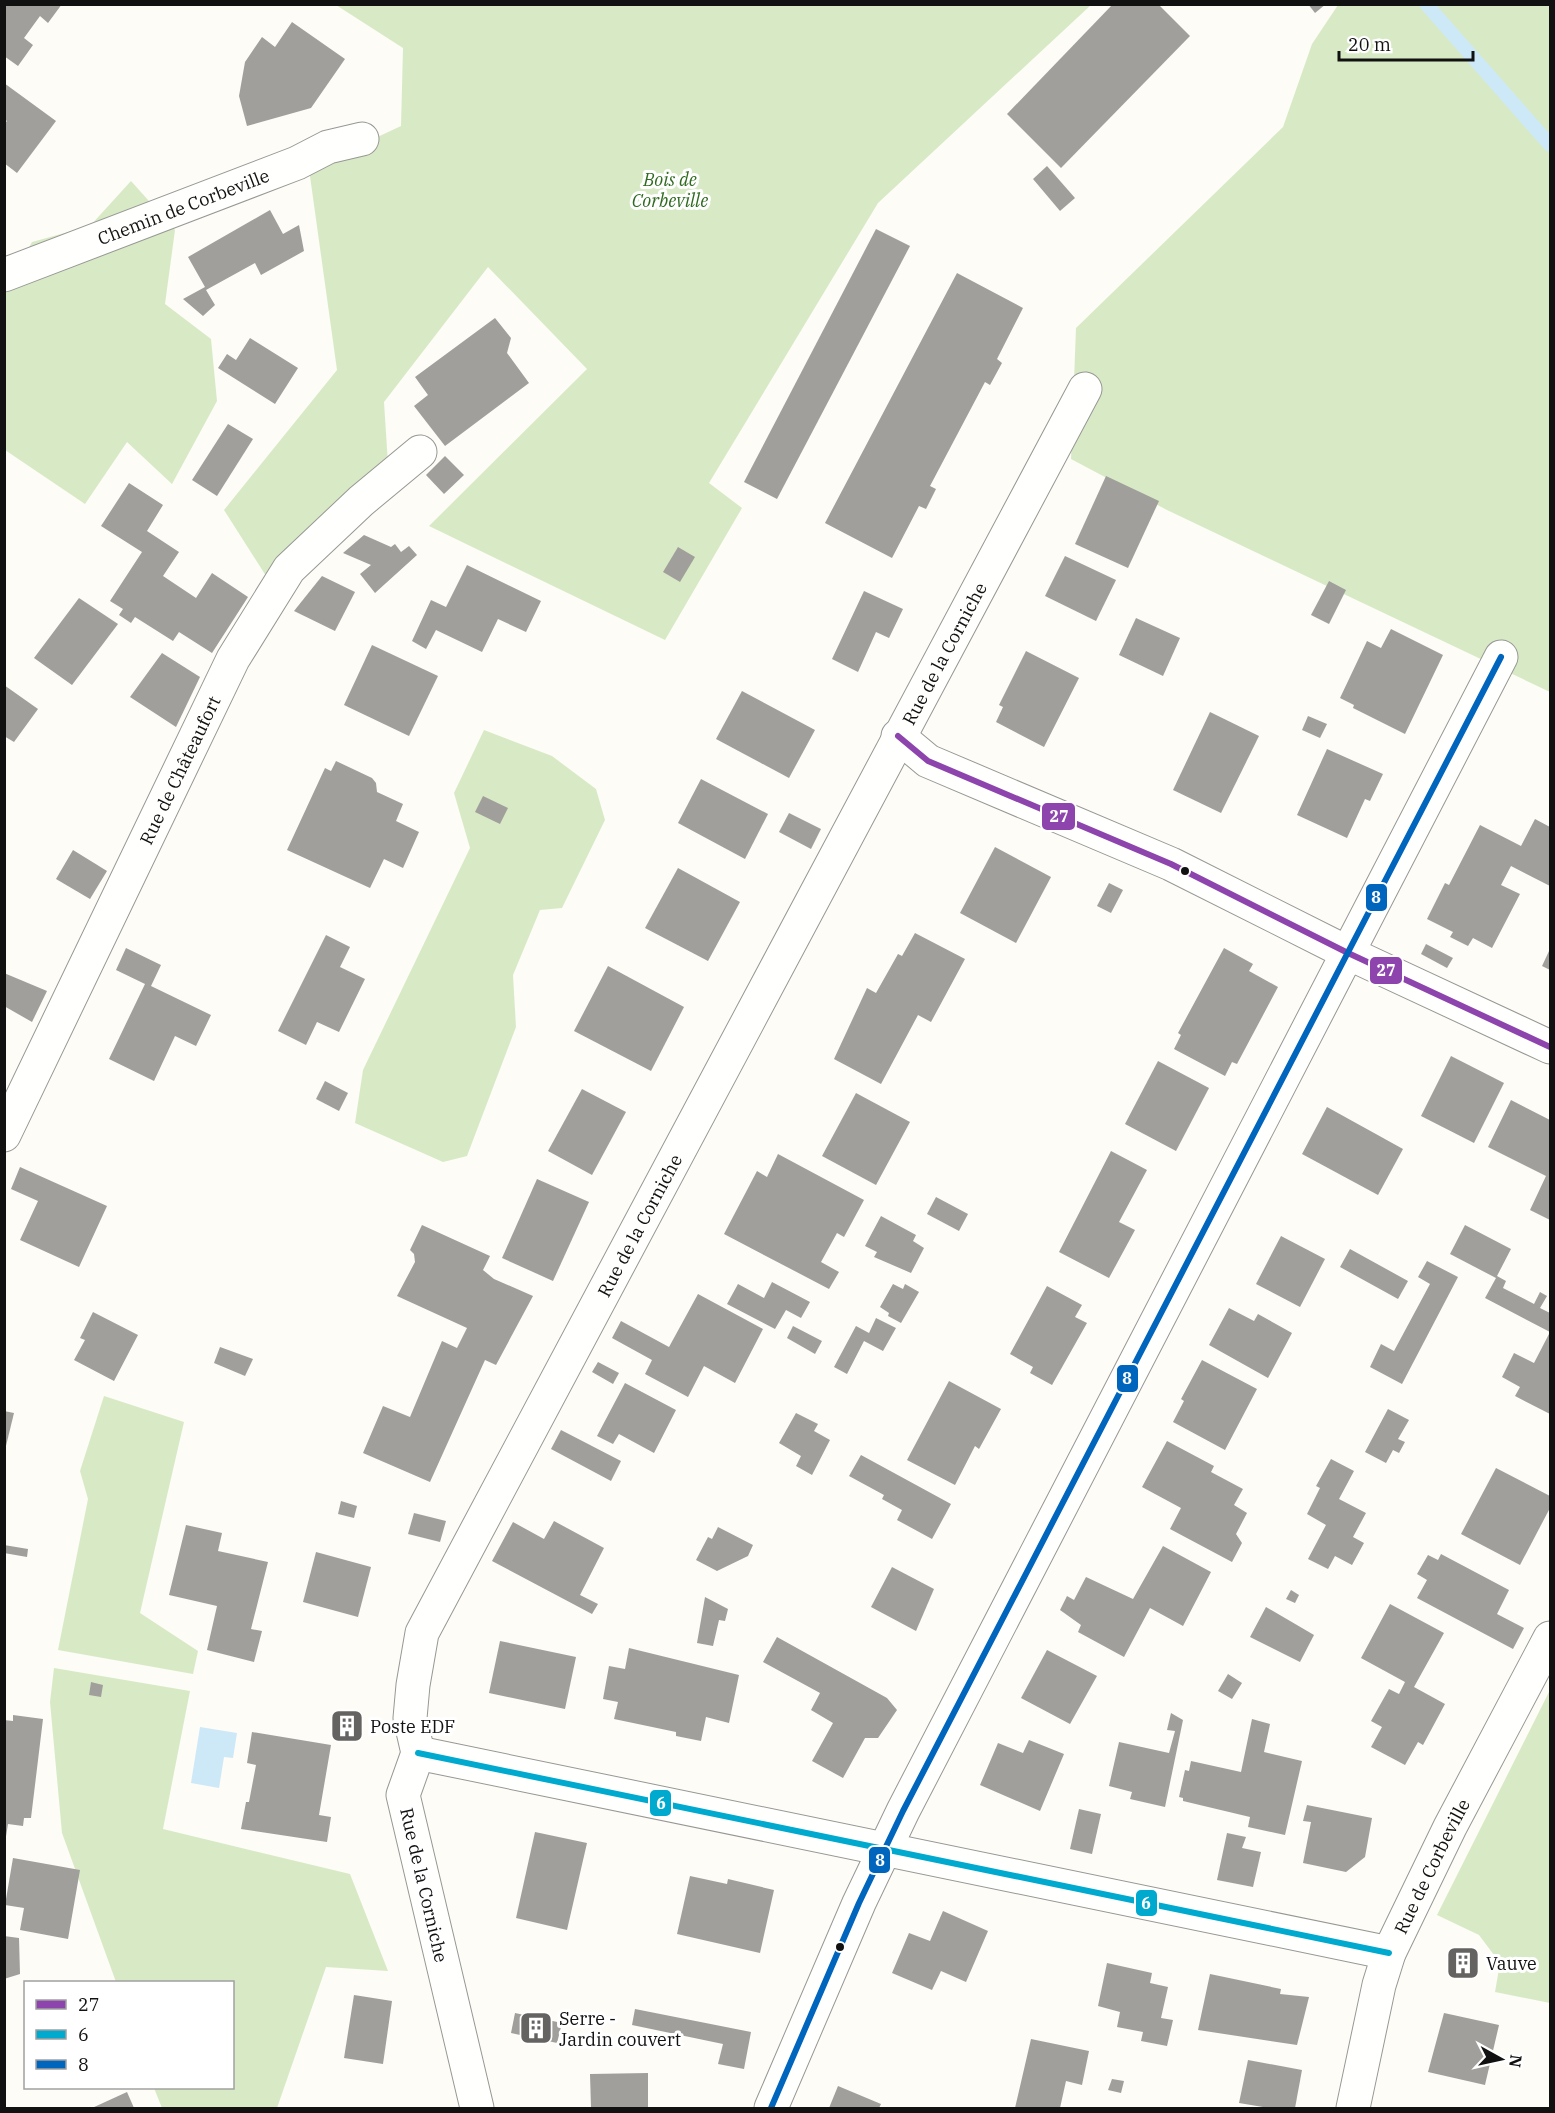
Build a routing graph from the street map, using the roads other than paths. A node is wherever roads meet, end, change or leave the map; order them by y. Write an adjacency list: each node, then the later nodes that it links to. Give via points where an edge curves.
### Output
1 (362, 139): 2 (street, Chemin de Corbeville, via 328,147 297,163)
2 (4, 275)
3 (1085, 389): 6 (street, Rue de la Corniche)
4 (420, 452): 9 (street, Rue de Châteaufort, via 289,569 233,659)
5 (1502, 657): 7 (street)
6 (898, 735): 7 (street, via 928,761 1171,864); 11 (street, Rue de la Corniche, via 423,1633 410,1718)
7 (1348, 953): 8 (street); 12 (street)
8 (1551, 1047)
9 (4, 1135)
10 (1551, 1638): 13 (street, Rue de Corbeville, via 1450,1827)
11 (418, 1754): 12 (street); 14 (street, Rue de la Corniche, via 403,1795)
12 (886, 1851): 13 (street); 15 (street, via 859,1903)
13 (1389, 1953): 16 (street, Rue de Corbeville)
14 (477, 2109)
15 (771, 2109)
16 (1353, 2109)

